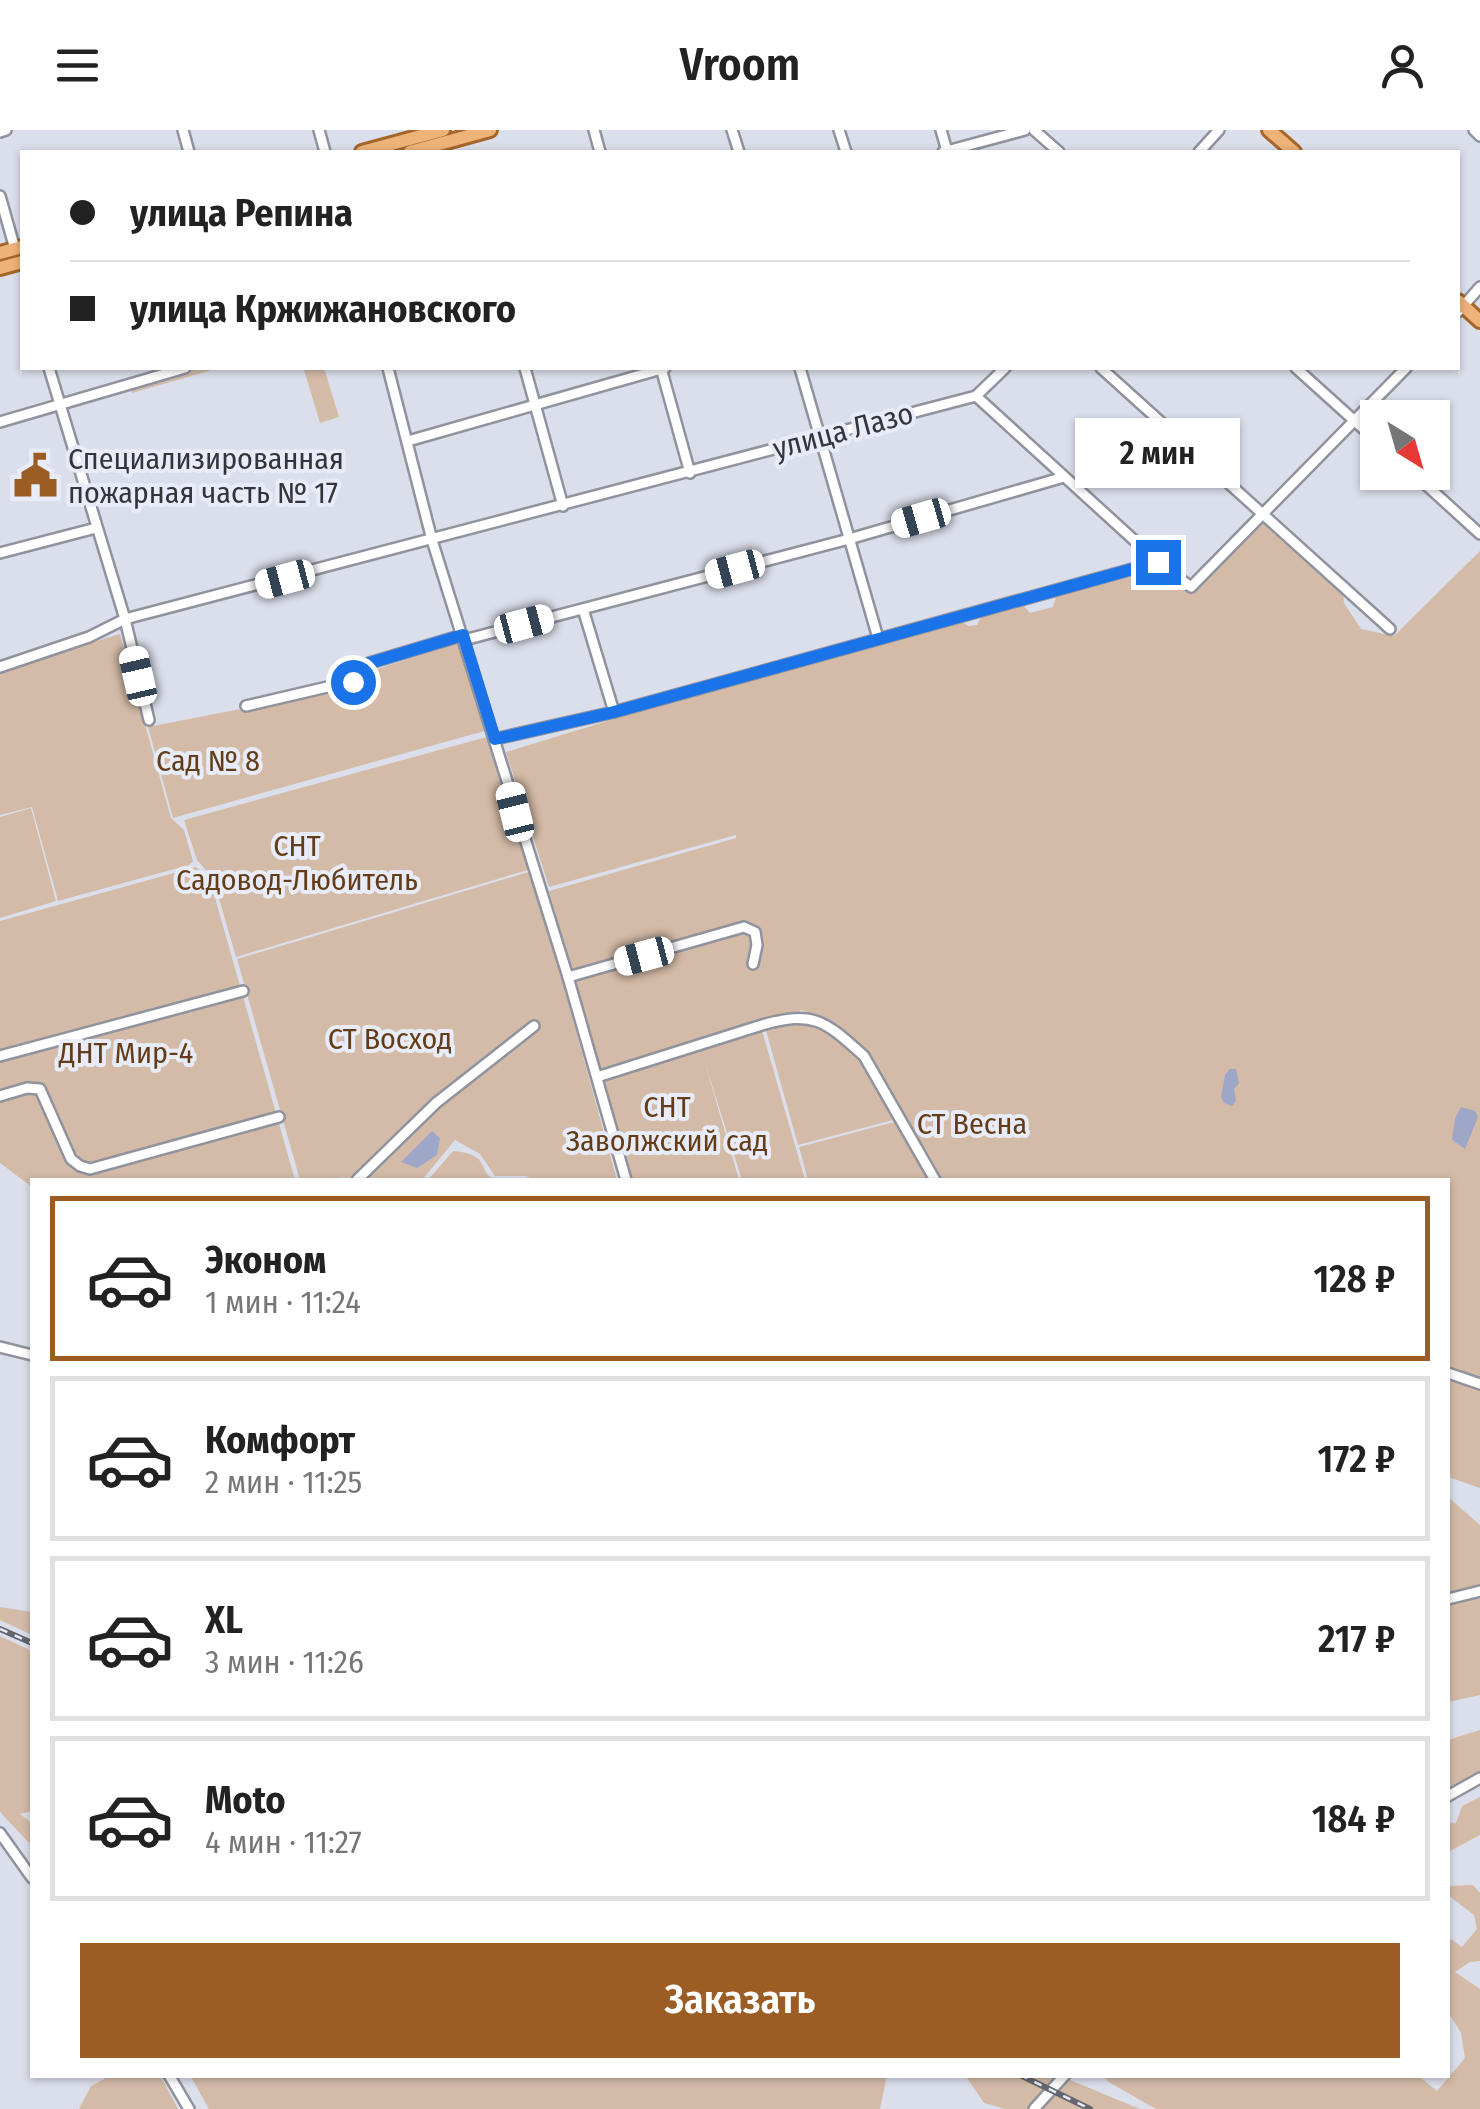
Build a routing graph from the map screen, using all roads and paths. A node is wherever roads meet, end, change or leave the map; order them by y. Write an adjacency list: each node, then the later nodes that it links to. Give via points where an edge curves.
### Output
1 (443, 130): 10 (main road)
2 (490, 130): 9 (main road)
3 (1025, 130): 12 (street)
4 (1034, 130): 13 (street)
5 (1219, 130): 14 (street)
6 (1269, 130): 15 (main road)
7 (1474, 130): 8 (street)
8 (1480, 136)
9 (462, 145): 11 (main road)
10 (369, 150)
11 (425, 150)
12 (952, 150)
13 (1057, 150)
14 (1202, 150)
15 (1292, 150)
16 (0, 196): 18 (street)
17 (0, 253): 18 (main road)
18 (17, 260)
19 (1480, 287): 20 (street)
20 (1460, 305)
21 (1460, 307): 22 (main road)
22 (1480, 322)
23 (51, 370): 35 (street)
24 (178, 370): 35 (street)
25 (389, 370): 41 (street)
26 (526, 370): 36 (street)
27 (656, 370): 36 (street)
28 (664, 370): 42 (street)
29 (801, 370): 40 (street)
30 (1003, 370): 34 (street)
31 (1103, 370): 46 (street)
32 (1298, 370): 38 (street)
33 (1404, 370): 38 (street)
34 (976, 396): 40 (street, улица Лазо); 43 (street)
35 (60, 403): 37 (street); 47 (street)
36 (535, 404): 41 (street); 45 (street)
37 (0, 422)
38 (1356, 422): 39 (street); 46 (street)
39 (1360, 426)
40 (819, 436): 42 (street, улица Лазо); 49 (street)
41 (408, 441): 50 (street)
42 (690, 472): 45 (street, улица Лазо)
43 (1064, 477): 49 (street); 52 (street)
44 (1432, 490): 48 (street)
45 (563, 506): 50 (street, улица Лазо)
46 (1263, 516): 52 (street, via 1191,587); 55 (street)
47 (96, 528): 51 (street); 54 (street)
48 (1480, 534)
49 (849, 539): 53 (street); 57 (street)
50 (432, 540): 54 (street, улица Лазо); 56 (street)
51 (0, 552)
52 (1158, 562): 57 (street)
53 (583, 609): 56 (street); 60 (street)
54 (124, 619): 58 (street, улица Лазо); 61 (street)
55 (1390, 629)
56 (463, 638): 59 (street, via 363,665 353,682); 62 (street)
57 (878, 638): 60 (street)
58 (0, 666)
59 (246, 706)
60 (614, 712): 62 (street)
61 (149, 720)
62 (495, 739): 64 (street)
63 (753, 964): 64 (street, via 755,932 744,926)
64 (568, 977): 68 (street)
65 (244, 990): 67 (street)
66 (534, 1026): 71 (street, via 436,1102)
67 (0, 1056)
68 (597, 1077): 72 (street); 73 (street, via 788,1018 807,1018 864,1056)
69 (0, 1096): 70 (street, via 40,1089 71,1158 90,1169)
70 (279, 1117)
71 (359, 1178)
72 (625, 1178)
73 (934, 1178)
74 (0, 1347): 75 (street)
75 (30, 1354)
76 (1450, 1374): 77 (street)
77 (1480, 1384)
78 (1480, 1591): 79 (street)
79 (1450, 1598)
80 (1480, 1778): 81 (street)
81 (1450, 1795)
82 (0, 1833): 83 (street)
83 (30, 1875)
84 (171, 2078): 86 (street)
85 (1062, 2078): 87 (street)
86 (189, 2109)
87 (1034, 2109)

